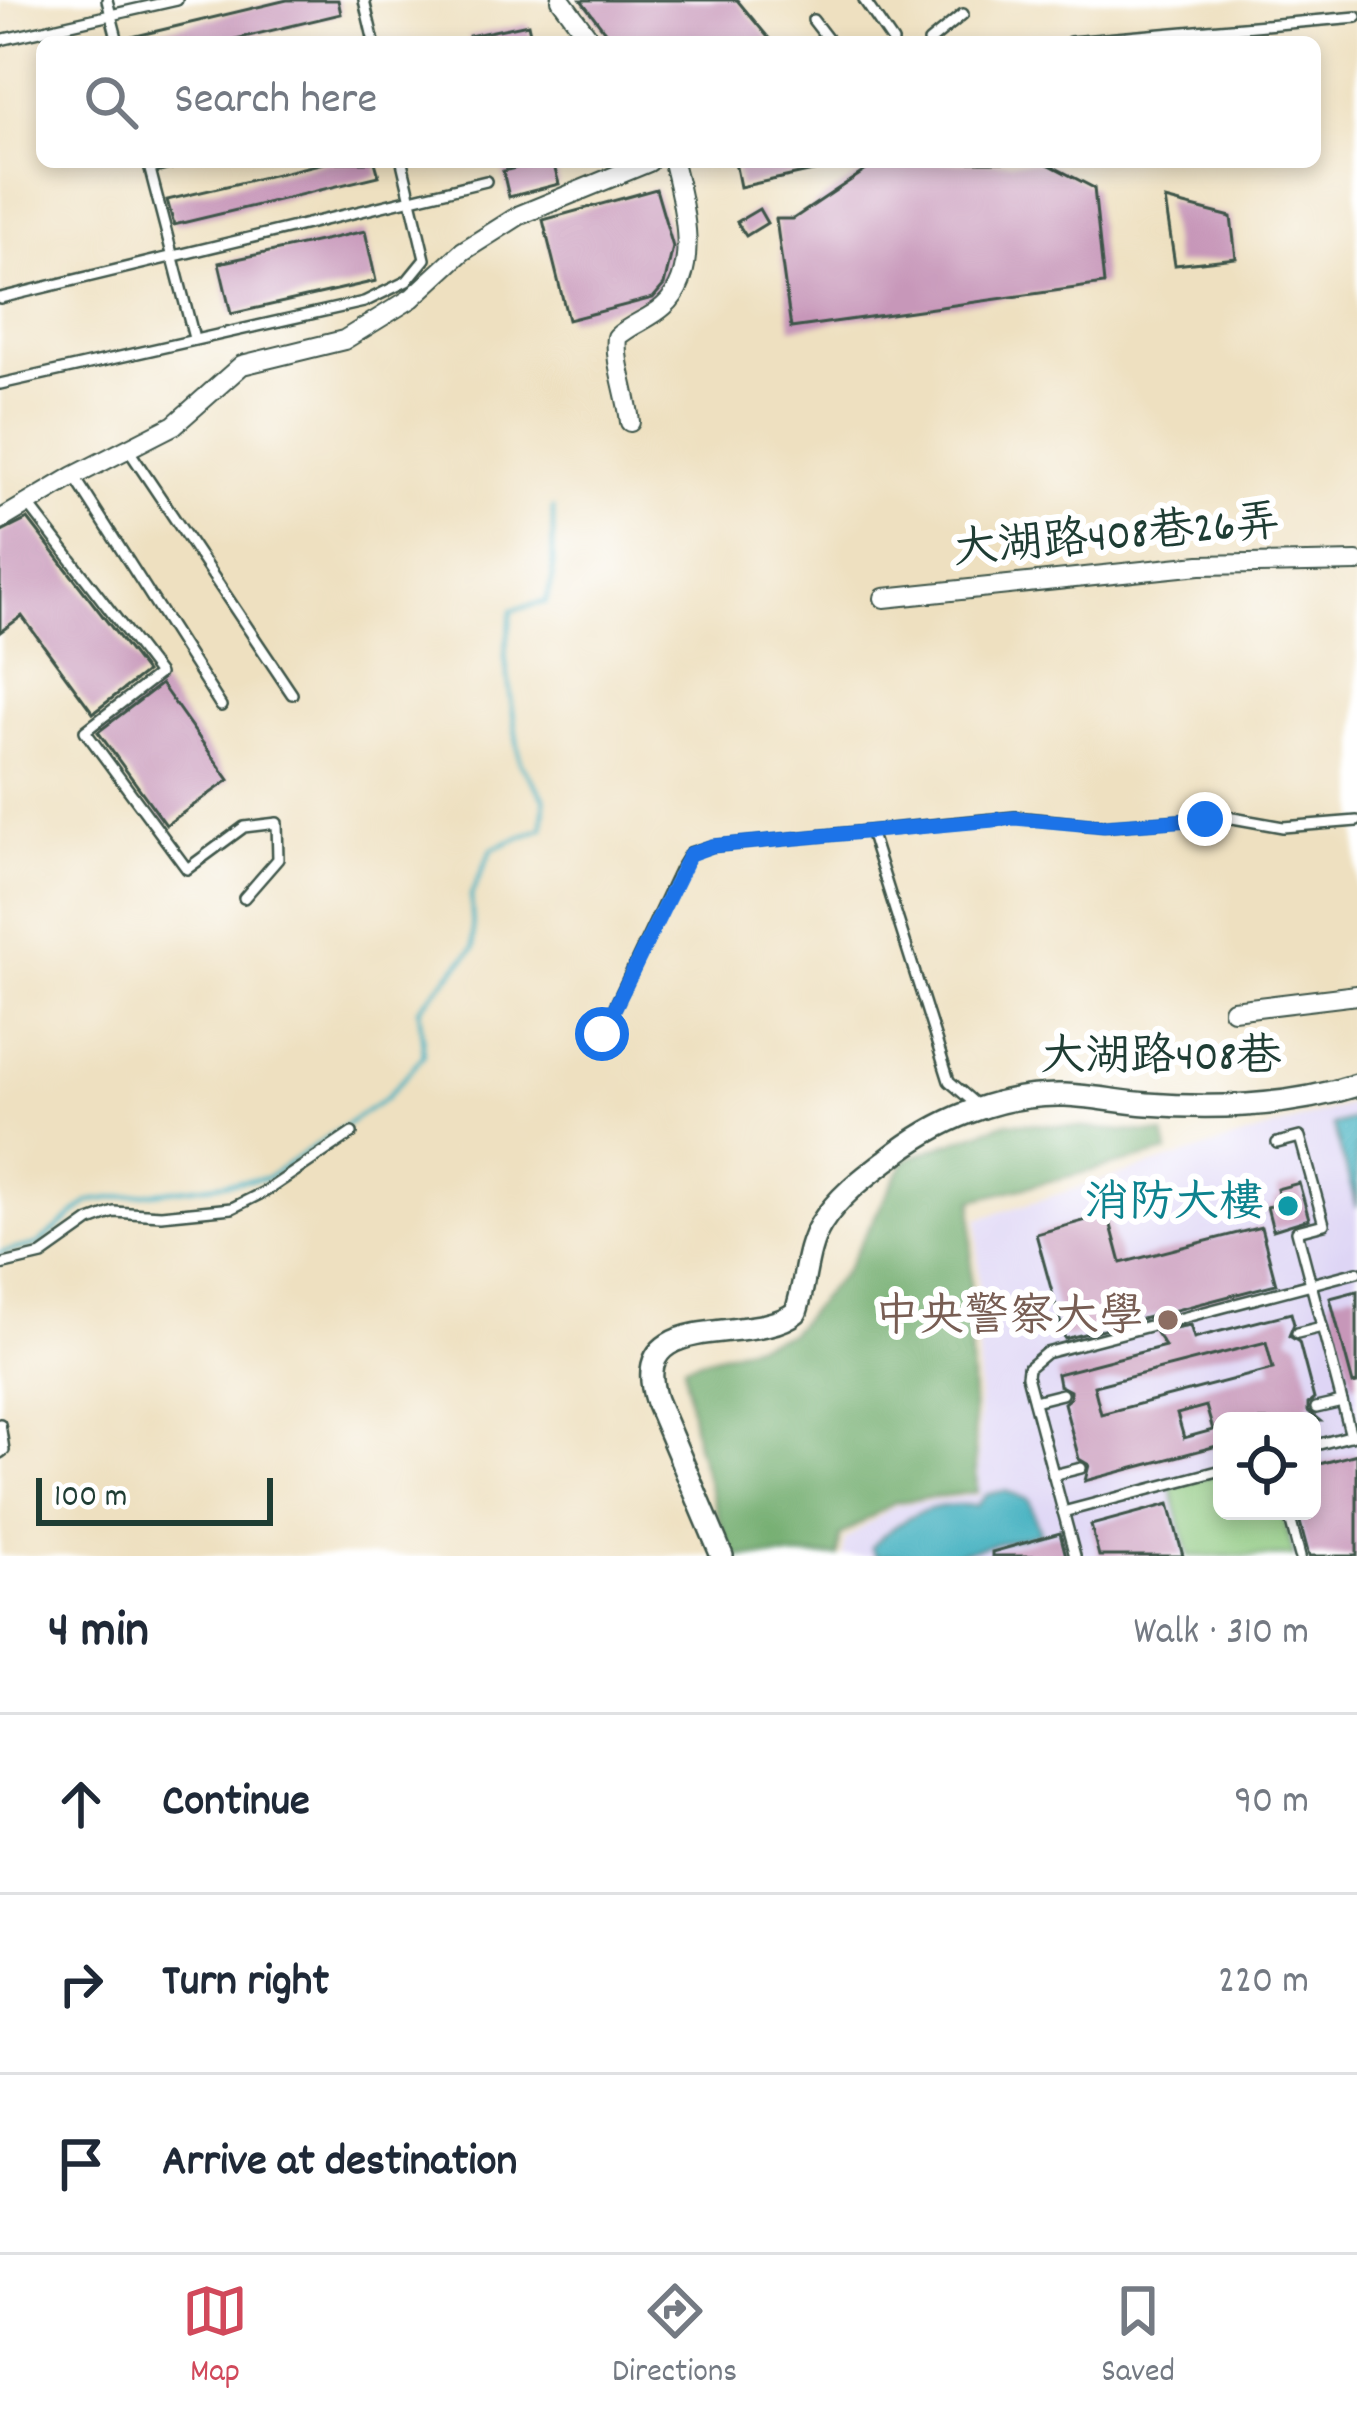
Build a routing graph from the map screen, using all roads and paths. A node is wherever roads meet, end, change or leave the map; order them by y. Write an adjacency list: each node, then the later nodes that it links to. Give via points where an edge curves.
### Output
1 (107, 0): 7 (lane)
2 (177, 0): 7 (lane)
3 (364, 0): 11 (lane)
4 (561, 0): 12 (street)
5 (864, 0): 14 (lane)
6 (963, 14): 15 (lane)
7 (111, 15): 10 (lane); 17 (lane)
8 (1357, 17): 16 (lane)
9 (814, 20): 13 (lane)
10 (116, 36)
11 (373, 36)
12 (588, 36)
13 (826, 36)
14 (889, 36)
15 (936, 36)
16 (1139, 36)
17 (0, 40)
18 (150, 168): 24 (lane)
19 (403, 168): 23 (lane)
20 (635, 168): 29 (street, via 520,215 344,340 242,364 174,425)
21 (674, 168): 28 (street, via 685,278 659,311 617,337)
22 (486, 181): 23 (lane)
23 (410, 196): 24 (lane); 26 (lane, via 425,259 407,281 364,302)
24 (172, 255): 25 (lane); 26 (lane)
25 (0, 298)
26 (194, 338): 27 (lane)
27 (0, 385)
28 (630, 422)
29 (128, 449): 30 (street); 35 (lane)
30 (74, 476): 31 (street); 36 (lane)
31 (29, 505): 32 (street); 39 (lane, via 159,674 85,730 187,869 244,826 277,823 278,859)
32 (0, 520)
33 (1357, 562): 34 (street, 大湖路408巷26弄, via 1199,565)
34 (884, 598)
35 (292, 694)
36 (221, 706)
37 (1357, 821): 38 (lane, via 1282,826 1226,817 1104,826 1015,818)
38 (870, 831): 42 (lane, via 690,854); 44 (lane, via 950,1081)
39 (244, 898)
40 (1357, 995): 41 (street)
41 (1233, 1010)
42 (602, 1034)
43 (1357, 1085): 44 (street, 大湖路408巷, via 1228,1105 1062,1095)
44 (973, 1110): 65 (street, via 905,1146 840,1198 819,1226 796,1312 786,1320 695,1333 667,1344 656,1359 656,1400)
45 (352, 1133): 47 (lane, via 232,1208 114,1212 41,1255)
46 (1277, 1143): 49 (lane, via 1300,1137 1324,1224 1297,1231)
47 (0, 1264)
48 (1357, 1272): 49 (lane)
49 (1311, 1284): 50 (lane); 53 (lane, via 1038,1357 1027,1376)
50 (1322, 1327): 51 (lane); 54 (lane)
51 (1297, 1334)
52 (1062, 1394): 53 (lane)
53 (1034, 1401): 62 (lane)
54 (1342, 1402): 55 (lane); 57 (lane)
55 (1316, 1408)
56 (0, 1424): 59 (lane)
57 (1354, 1435): 58 (lane)
58 (1321, 1444)
59 (0, 1453)
60 (1081, 1468): 62 (lane)
61 (1213, 1472): 63 (lane)
62 (1054, 1475): 63 (lane)
63 (1063, 1512): 66 (lane)
64 (1290, 1520): 67 (lane)
65 (722, 1556)
66 (1075, 1556)
67 (1300, 1556)

